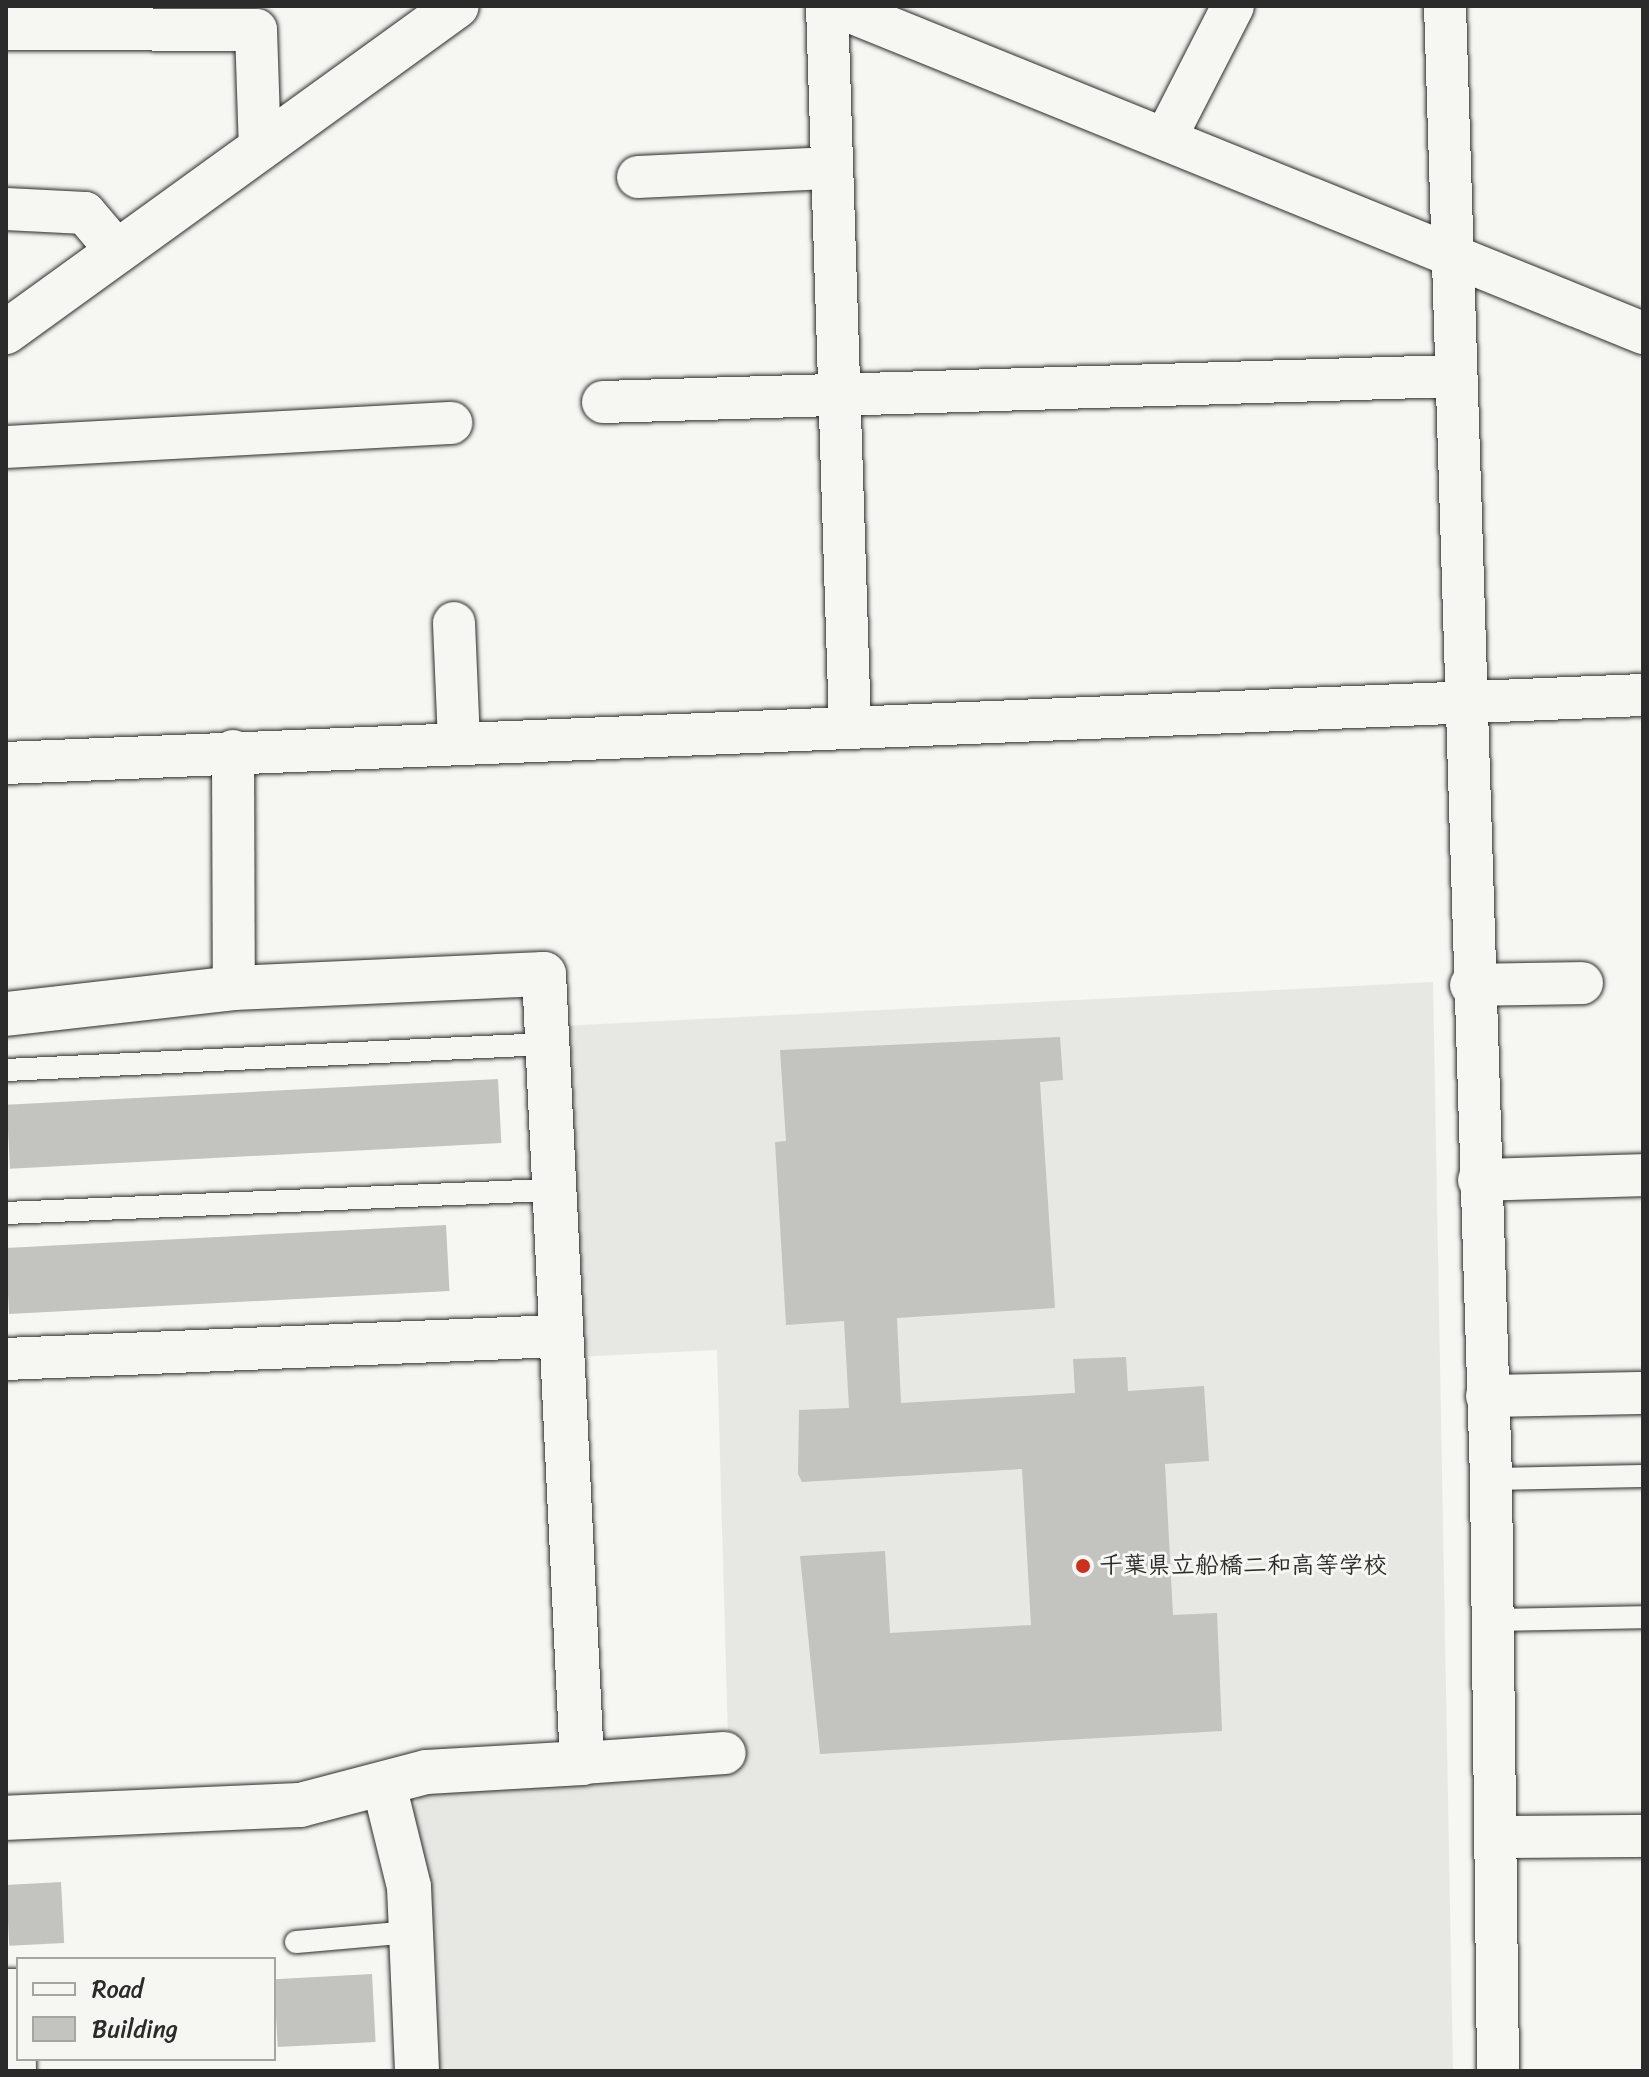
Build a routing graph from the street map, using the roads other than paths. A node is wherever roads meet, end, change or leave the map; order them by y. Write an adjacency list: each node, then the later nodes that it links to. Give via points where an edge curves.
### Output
1 (457, 6): 8 (street)
2 (827, 6): 9 (street)
3 (836, 6): 7 (street)
4 (1233, 6): 7 (street)
5 (1445, 6): 13 (street)
6 (6, 29): 8 (street, via 256,30)
7 (1165, 139): 13 (street)
8 (260, 149): 12 (street)
9 (832, 168): 10 (street); 17 (street)
10 (638, 177)
11 (6, 209): 12 (street, via 85,213)
12 (118, 252): 14 (street)
13 (1453, 256): 15 (street); 16 (street)
14 (6, 332)
15 (1643, 333)
16 (1455, 376): 17 (street); 23 (street)
17 (839, 394): 18 (street); 24 (street)
18 (603, 402)
19 (451, 423): 20 (street)
20 (6, 447)
21 (454, 623): 25 (street)
22 (1643, 695): 23 (street)
23 (1464, 703): 24 (street); 29 (street)
24 (850, 724): 25 (street)
25 (459, 740): 26 (street)
26 (233, 751): 27 (street); 30 (street)
27 (6, 763)
28 (1582, 983): 29 (street)
29 (1471, 985): 35 (street)
30 (234, 988): 31 (street); 32 (street, via 544,974)
31 (6, 1014)
32 (546, 1044): 33 (lane); 36 (street)
33 (6, 1070)
34 (1643, 1175): 35 (street)
35 (1479, 1180): 41 (street)
36 (549, 1190): 37 (lane); 38 (street)
37 (6, 1213)
38 (557, 1336): 39 (street); 47 (street)
39 (6, 1359)
40 (1643, 1393): 41 (street)
41 (1487, 1396): 43 (street)
42 (1643, 1476): 43 (lane)
43 (1491, 1479): 45 (street)
44 (1643, 1617): 45 (lane)
45 (1492, 1620): 51 (street)
46 (725, 1753): 47 (street)
47 (582, 1763): 48 (street, via 426,1772)
48 (384, 1785): 49 (street, via 300,1805); 52 (street, via 409,1887)
49 (6, 1818)
50 (1643, 1836): 51 (street)
51 (1496, 1837): 57 (street)
52 (411, 1932): 53 (lane); 56 (street)
53 (296, 1942)
54 (6, 1990): 55 (street, via 14,1990)
55 (15, 2071)
56 (417, 2071)
57 (1498, 2071)

